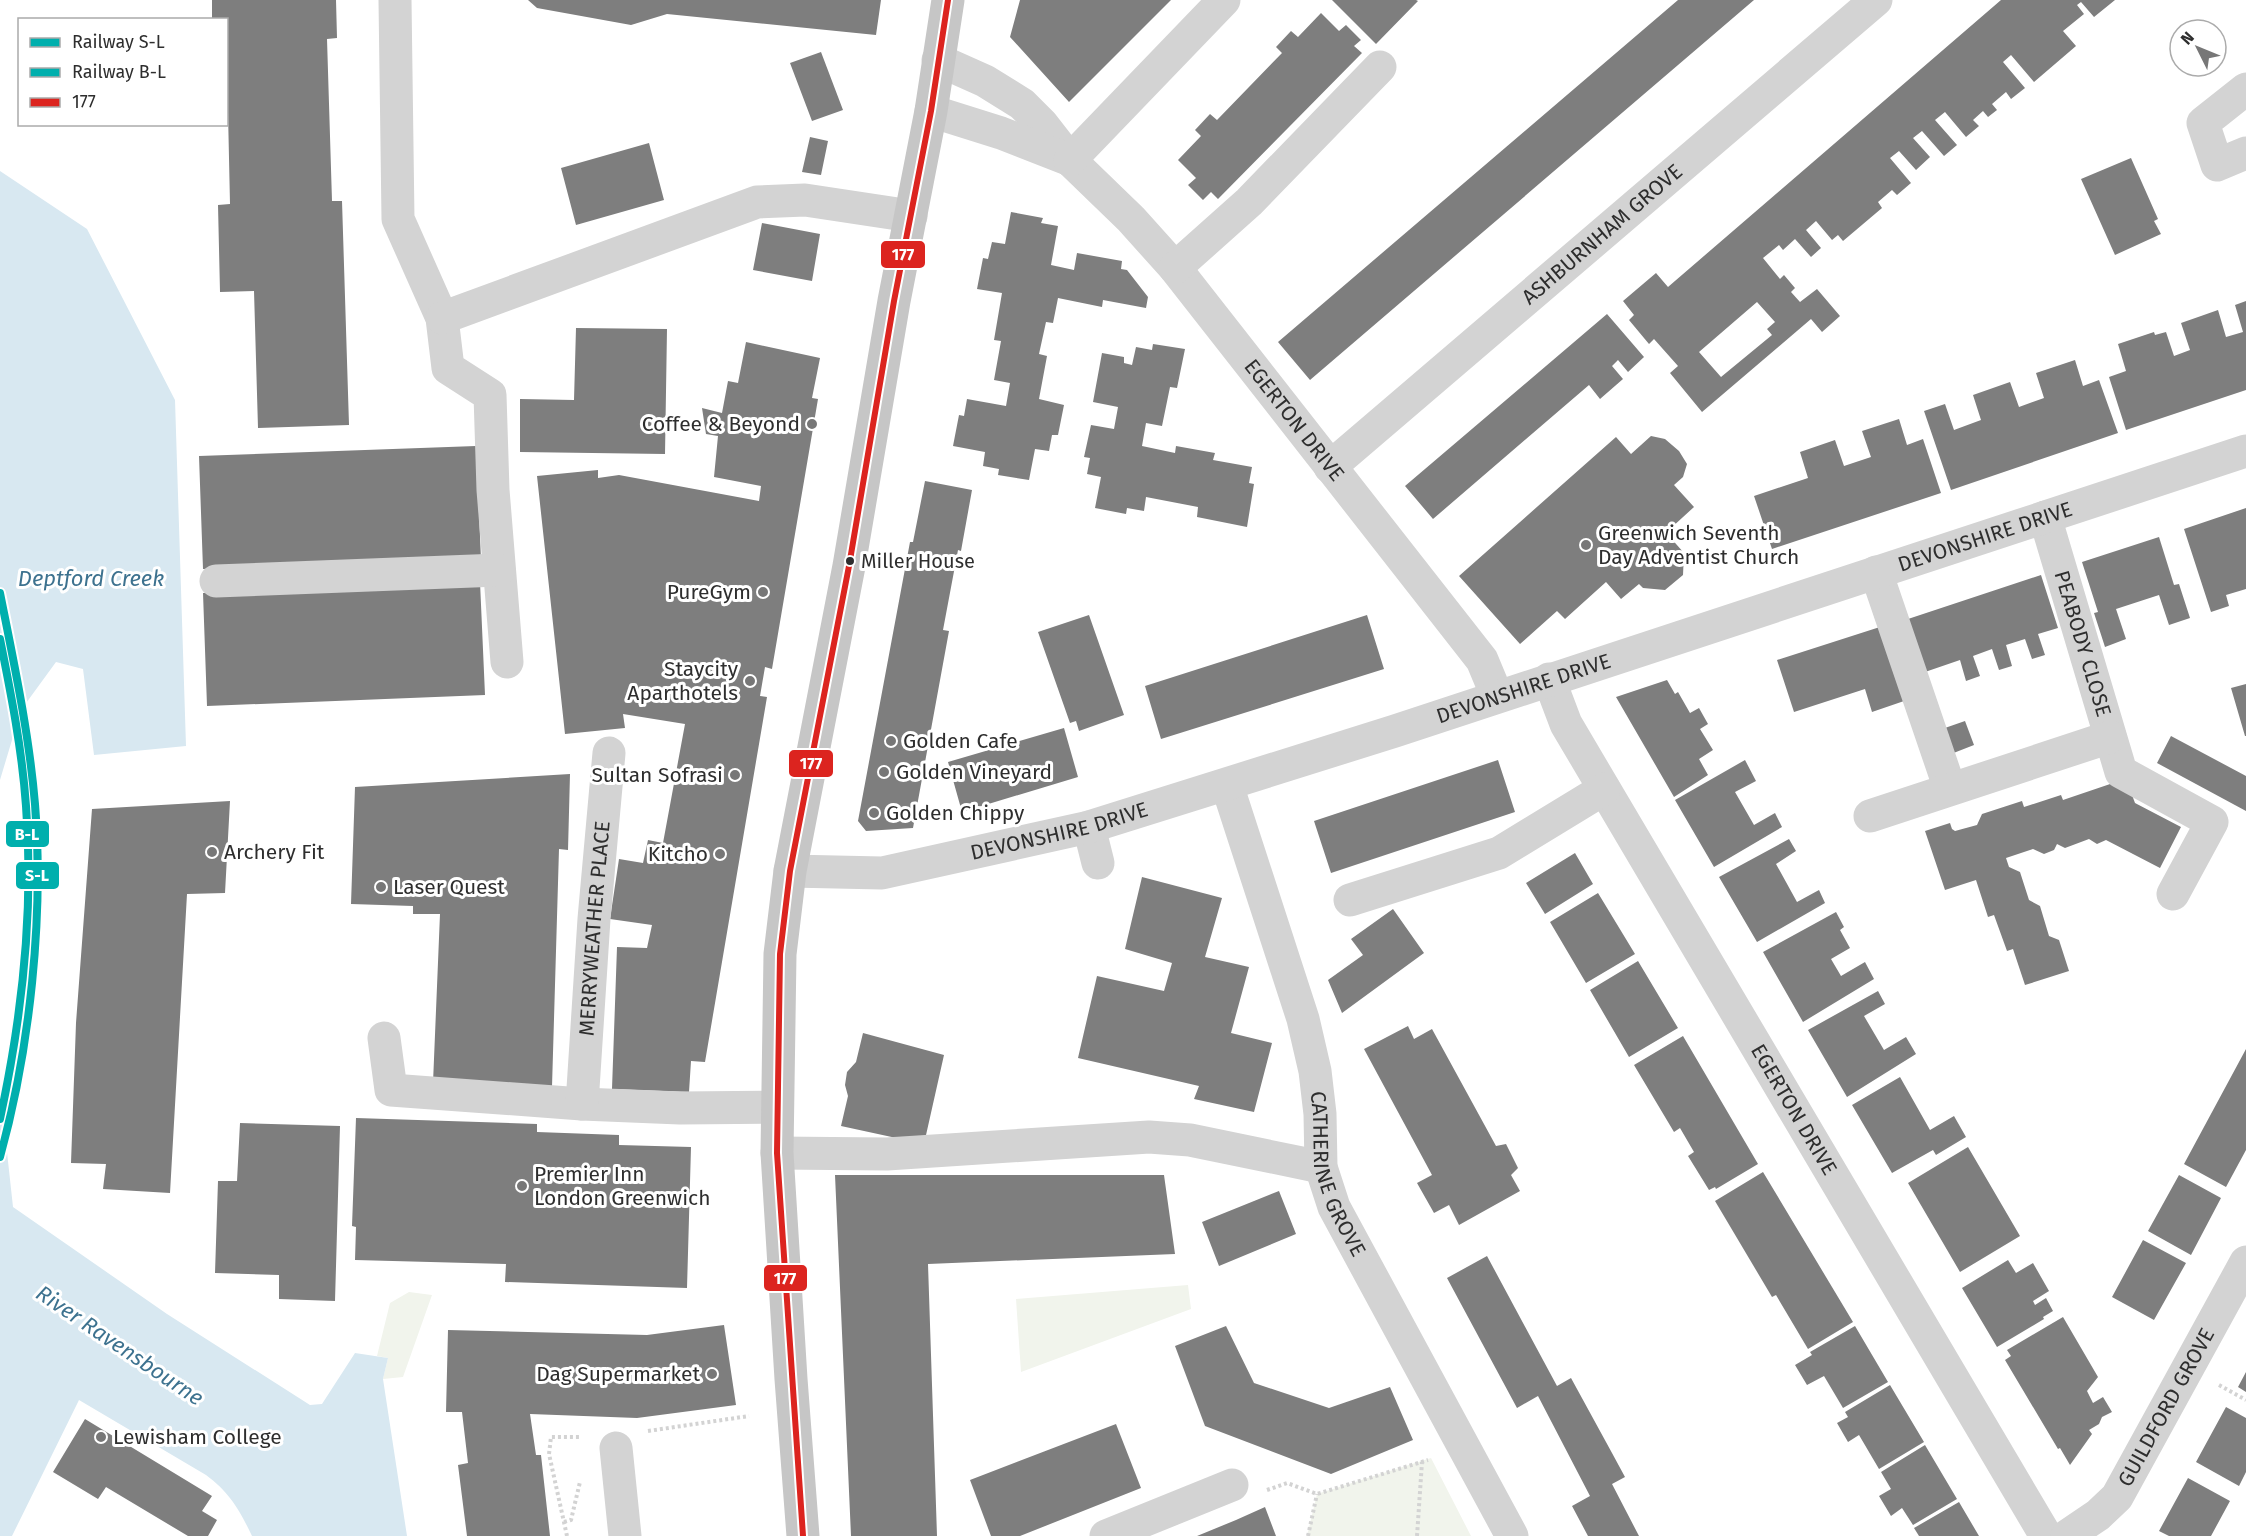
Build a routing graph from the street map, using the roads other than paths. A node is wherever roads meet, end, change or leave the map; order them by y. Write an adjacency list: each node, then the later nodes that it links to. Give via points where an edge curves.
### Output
1 (395, 0): 13 (street, via 398,219)
2 (948, 0): 5 (main road)
3 (1224, 0): 10 (street)
4 (1876, 0): 15 (street, ASHBURNHAM GROVE)
5 (938, 60): 8 (main road); 10 (street, EGERTON DRIVE, via 985,81 1022,104)
6 (1380, 67): 12 (street, via 1249,202)
7 (2246, 89): 9 (street, via 2203,123 2217,165)
8 (931, 111): 10 (street, EGERTON DRIVE); 11 (main road)
9 (2246, 153)
10 (1070, 160): 12 (street, EGERTON DRIVE, via 1131,219)
11 (911, 216): 13 (street, via 805,200 757,202); 31 (main road)
12 (1174, 268): 15 (street, EGERTON DRIVE)
13 (442, 318): 17 (street, via 448,368 490,395)
14 (2246, 451): 16 (street, DEVONSHIRE DRIVE)
15 (1330, 467): 22 (street, EGERTON DRIVE, via 1482,660)
16 (2045, 517): 18 (street, DEVONSHIRE DRIVE); 23 (street, PEABODY CLOSE)
17 (499, 570): 19 (street); 20 (street)
18 (1876, 572): 21 (street, DEVONSHIRE DRIVE); 27 (street)
19 (216, 581)
20 (507, 662)
21 (1549, 679): 22 (street, DEVONSHIRE DRIVE); 26 (street, EGERTON DRIVE, via 1566,724)
22 (1497, 696): 25 (street, DEVONSHIRE DRIVE)
23 (2110, 737): 27 (street); 32 (street, PEABODY CLOSE, via 2121,772 2212,822)
24 (609, 753): 35 (street, MERRYWEATHER PLACE)
25 (1227, 785): 29 (street, DEVONSHIRE DRIVE); 38 (street, CATHERINE GROVE, via 1302,1018 1315,1071)
26 (1604, 789): 33 (street, via 1499,853); 46 (street, EGERTON DRIVE)
27 (1950, 789): 28 (street)
28 (1870, 816)
29 (1089, 827): 30 (street); 31 (street, DEVONSHIRE DRIVE, via 882,873)
30 (1098, 863)
31 (790, 871): 36 (main road, via 780,954)
32 (2173, 894)
33 (1350, 900)
34 (384, 1038): 35 (street, via 391,1090)
35 (582, 1104): 36 (street)
36 (777, 1107): 37 (main road)
37 (777, 1153): 38 (street, via 887,1154 1149,1137 1190,1140); 43 (main road)
38 (1321, 1167): 45 (street, CATHERINE GROVE, via 1334,1207)
39 (2246, 1262): 47 (street, GUILDFORD GROVE, via 2117,1497)
40 (616, 1448): 42 (street)
41 (1232, 1485): 44 (street)
42 (626, 1536)
43 (803, 1536)
44 (1106, 1536)
45 (1512, 1536)
46 (2046, 1536)
47 (2067, 1536)

